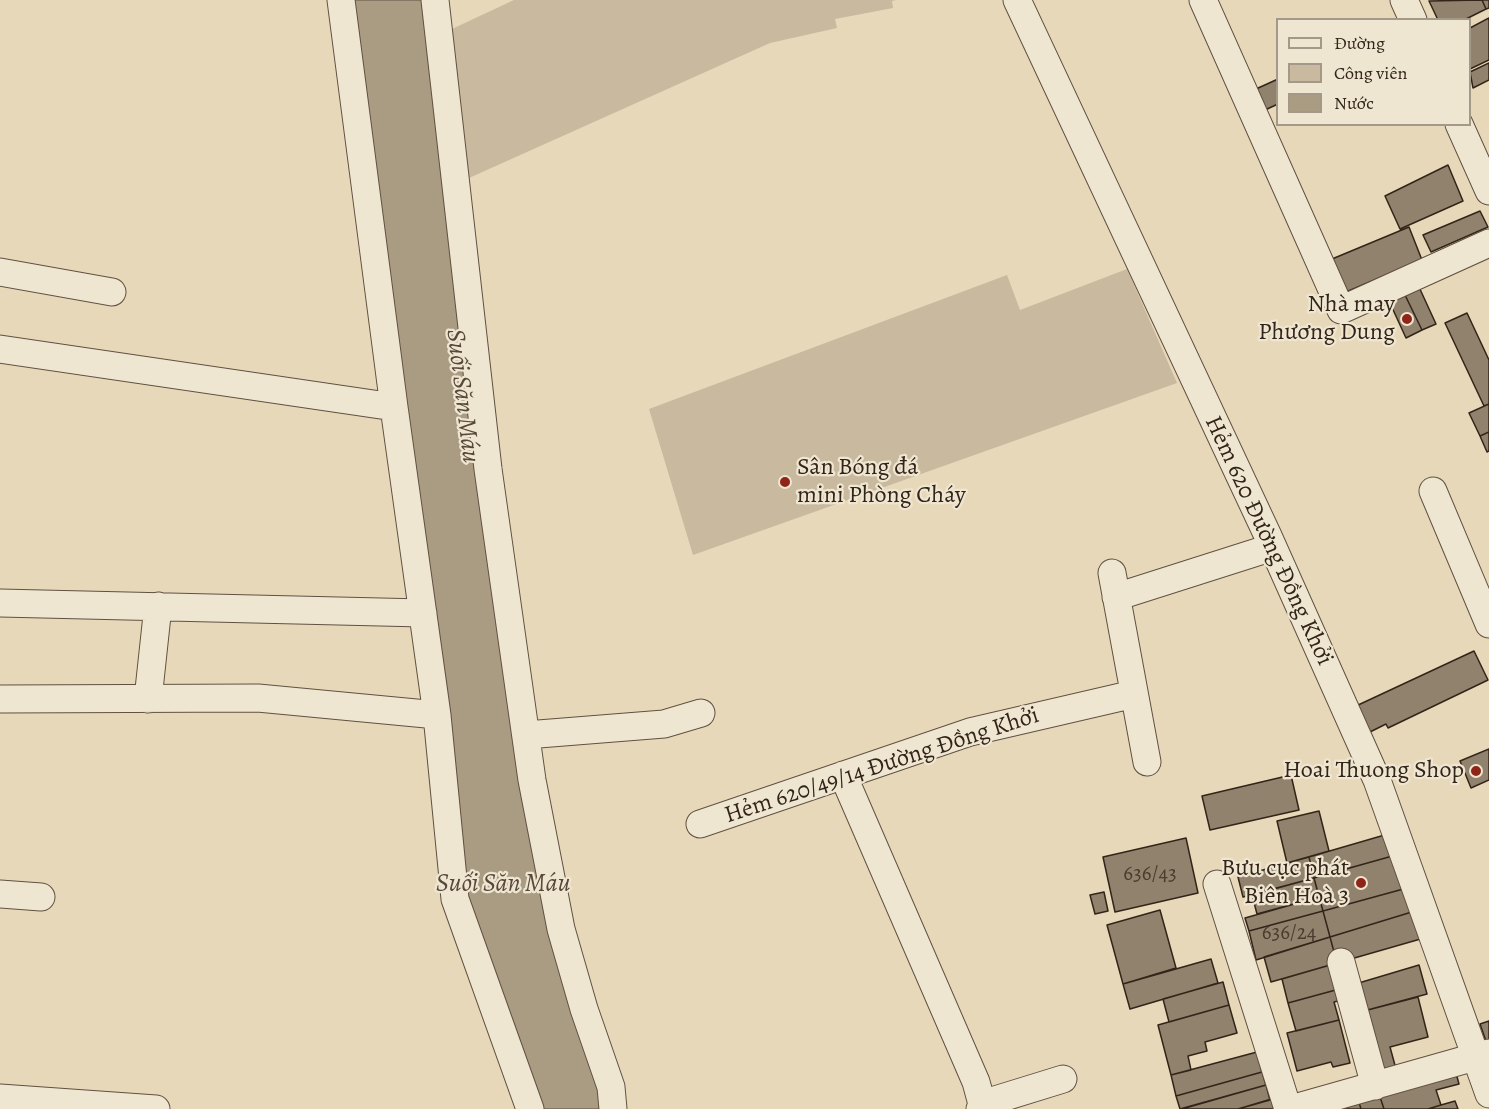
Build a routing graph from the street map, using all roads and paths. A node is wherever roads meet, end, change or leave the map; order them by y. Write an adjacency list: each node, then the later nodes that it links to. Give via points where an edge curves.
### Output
1 (341, 0): 13 (street)
2 (435, 0): 25 (street, via 488,469)
3 (1017, 0): 15 (street, Hẻm 620 Đường Đồng Khởi)
4 (1203, 0): 9 (street, via 1341,310)
5 (1404, 0): 6 (street)
6 (1412, 18)
7 (1460, 126): 8 (street)
8 (1489, 192)
9 (1489, 243)
10 (0, 272): 11 (street)
11 (112, 292)
12 (0, 349): 13 (street)
13 (394, 407): 18 (street)
14 (1433, 490): 19 (street)
15 (1273, 547): 20 (street, via 1114,585); 33 (street, Hẻm 620 Đường Đồng Khởi, via 1377,780)
16 (0, 603): 17 (street)
17 (158, 606): 18 (street); 22 (street)
18 (423, 613): 24 (street)
19 (1489, 624)
20 (1134, 693): 26 (street); 27 (street, Hẻm 620/49/14 Đường Đồng Khởi, via 1002,723)
21 (0, 699): 22 (street)
22 (148, 699): 24 (street, via 258,698)
23 (701, 713): 25 (street, via 664,724)
24 (437, 715): 40 (street, via 455,899)
25 (526, 735): 41 (street, via 561,929 611,1087)
26 (1147, 762)
27 (843, 775): 28 (street, Hẻm 620/49/14 Đường Đồng Khởi); 38 (street, via 976,1082)
28 (699, 824)
29 (1217, 884): 42 (street)
30 (0, 894): 31 (street)
31 (41, 897)
32 (1341, 962): 35 (street)
33 (1482, 1056): 35 (street); 36 (street, Hẻm 620 Đường Đồng Khởi)
34 (1063, 1079): 38 (street)
35 (1375, 1086): 42 (street)
36 (1489, 1094)
37 (0, 1098): 39 (street)
38 (981, 1106)
39 (156, 1109)
40 (530, 1109)
41 (613, 1109)
42 (1289, 1109)

